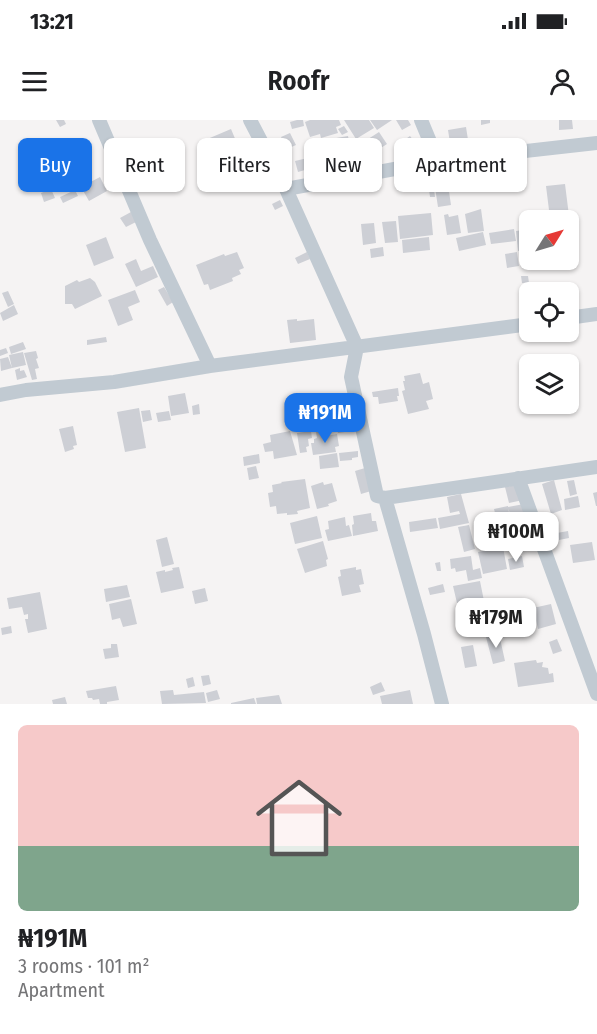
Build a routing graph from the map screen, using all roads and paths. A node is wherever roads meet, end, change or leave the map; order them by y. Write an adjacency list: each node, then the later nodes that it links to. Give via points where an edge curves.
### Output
1 (99, 120): 15 (street)
2 (250, 120): 4 (street)
3 (421, 120): 5 (street)
4 (259, 138)
5 (428, 138)
6 (597, 142): 7 (street)
7 (527, 150)
8 (394, 169): 9 (street)
9 (292, 188)
10 (287, 192): 14 (street)
11 (597, 314): 12 (street)
12 (579, 316)
13 (519, 325): 14 (street)
14 (357, 347): 15 (street); 19 (street, via 351,377 377,496)
15 (210, 366): 16 (street)
16 (0, 396)
17 (597, 467): 18 (street)
18 (518, 478): 19 (street); 20 (street)
19 (385, 498): 21 (street)
20 (597, 694)
21 (442, 704)

